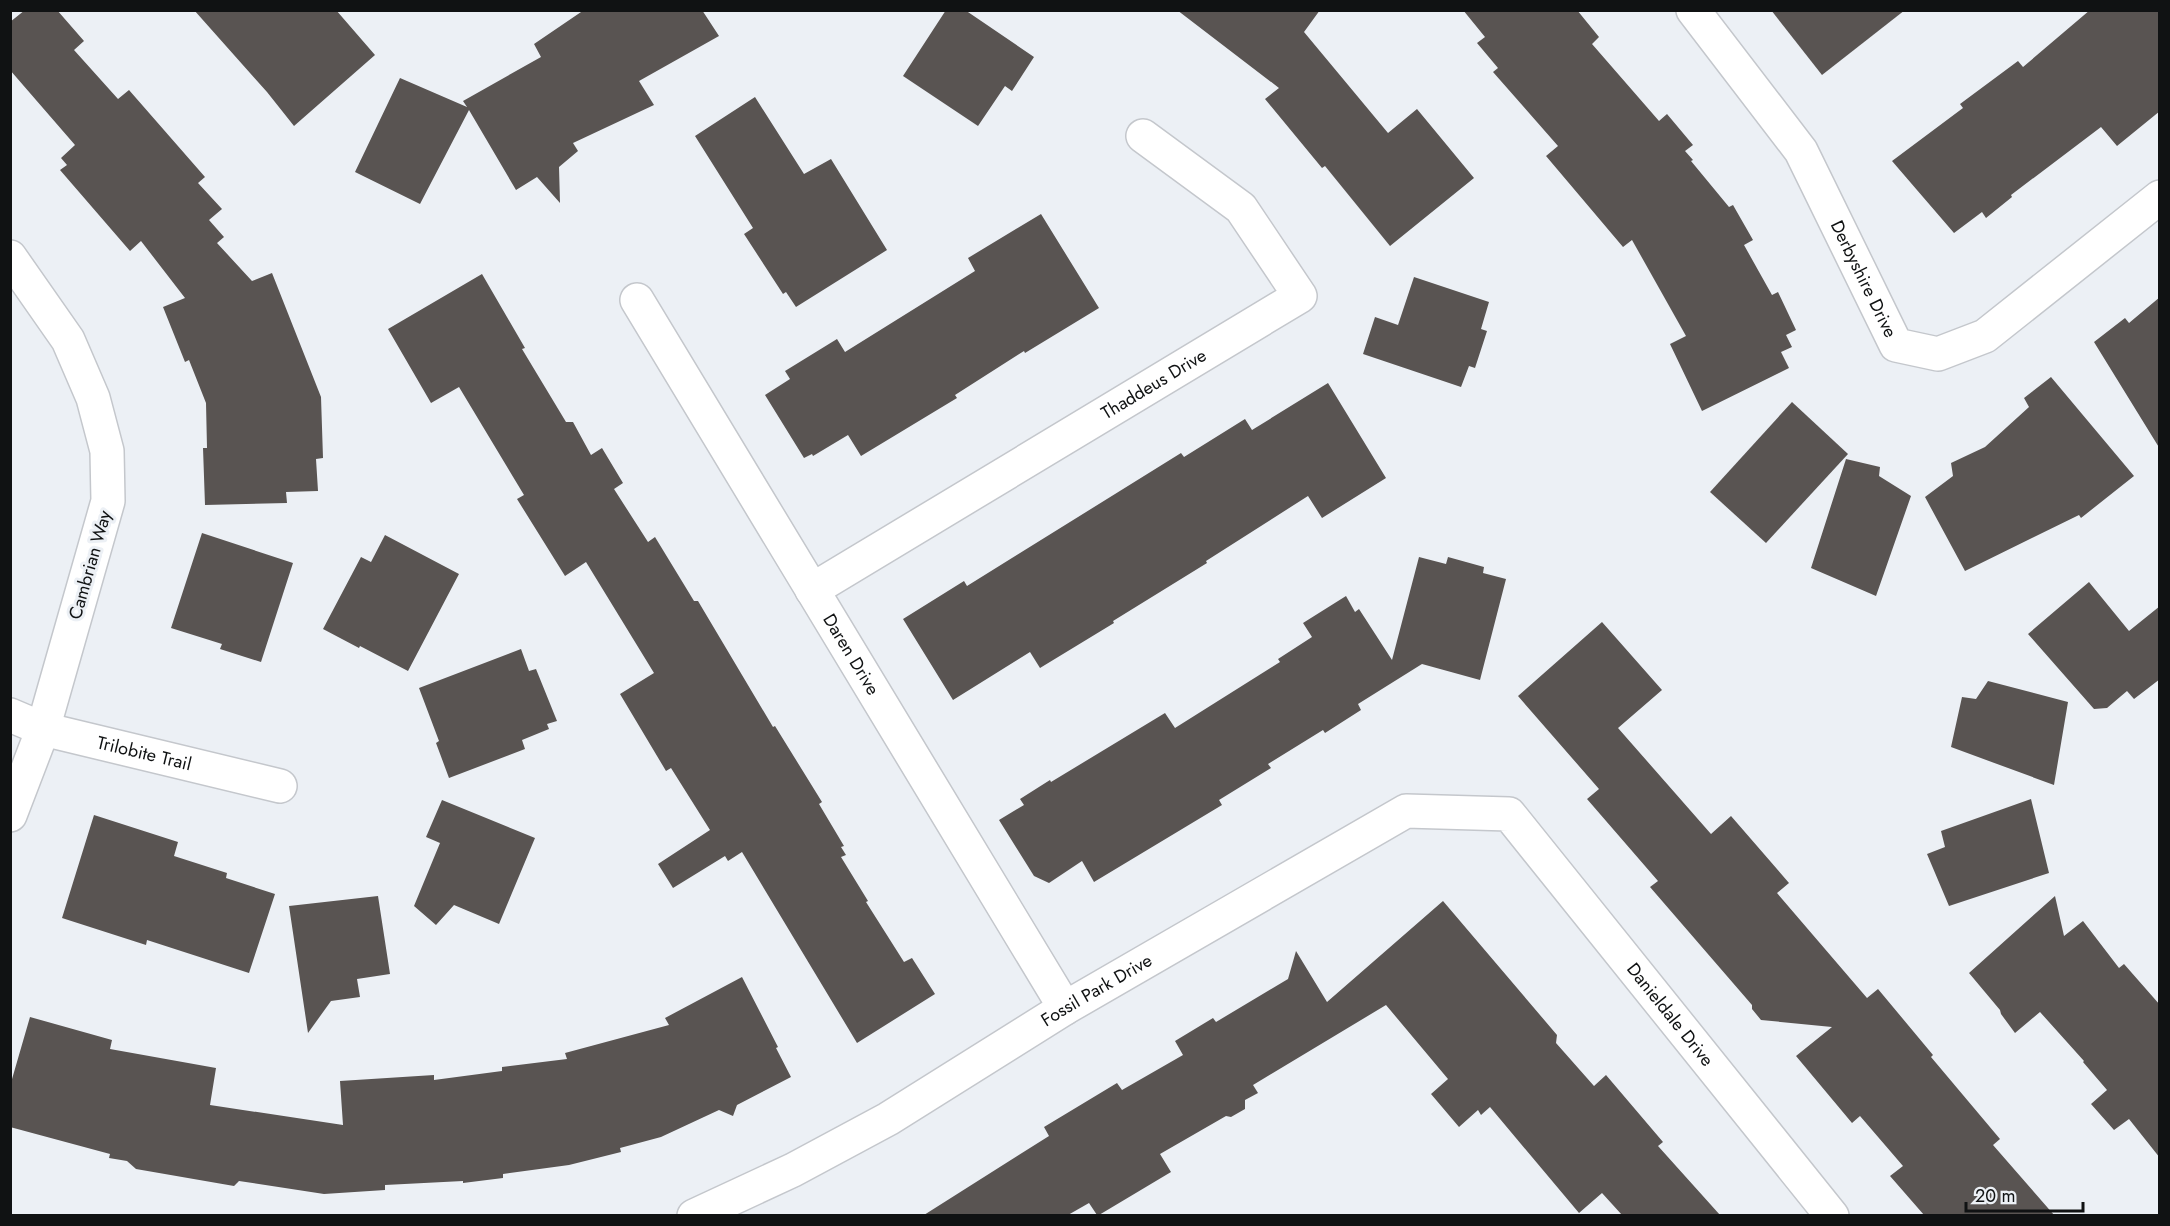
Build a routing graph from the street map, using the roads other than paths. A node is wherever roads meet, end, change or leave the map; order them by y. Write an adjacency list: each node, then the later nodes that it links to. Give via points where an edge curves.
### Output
1 (1693, 10): 3 (street, Derbyshire Drive, via 1801,151 1896,345 1938,354 1985,336)
2 (1143, 136): 6 (street, Thaddeus Drive, via 1241,208 1300,296)
3 (2160, 197)
4 (10, 257): 8 (street, Cambrian Way, via 68,340 93,398 107,452 108,501)
5 (637, 300): 6 (street, Daren Drive)
6 (812, 590): 12 (street, Daren Drive)
7 (10, 716): 8 (street, Trilobite Trail)
8 (43, 729): 9 (street, Trilobite Trail); 11 (street, Cambrian Way)
9 (280, 786)
10 (1509, 814): 12 (street, Fossil Park Drive, via 1406,811); 14 (street, Danieldale Drive)
11 (10, 815)
12 (1065, 1008): 13 (street, Fossil Park Drive, via 888,1119 793,1170)
13 (694, 1215)
14 (1832, 1215)

